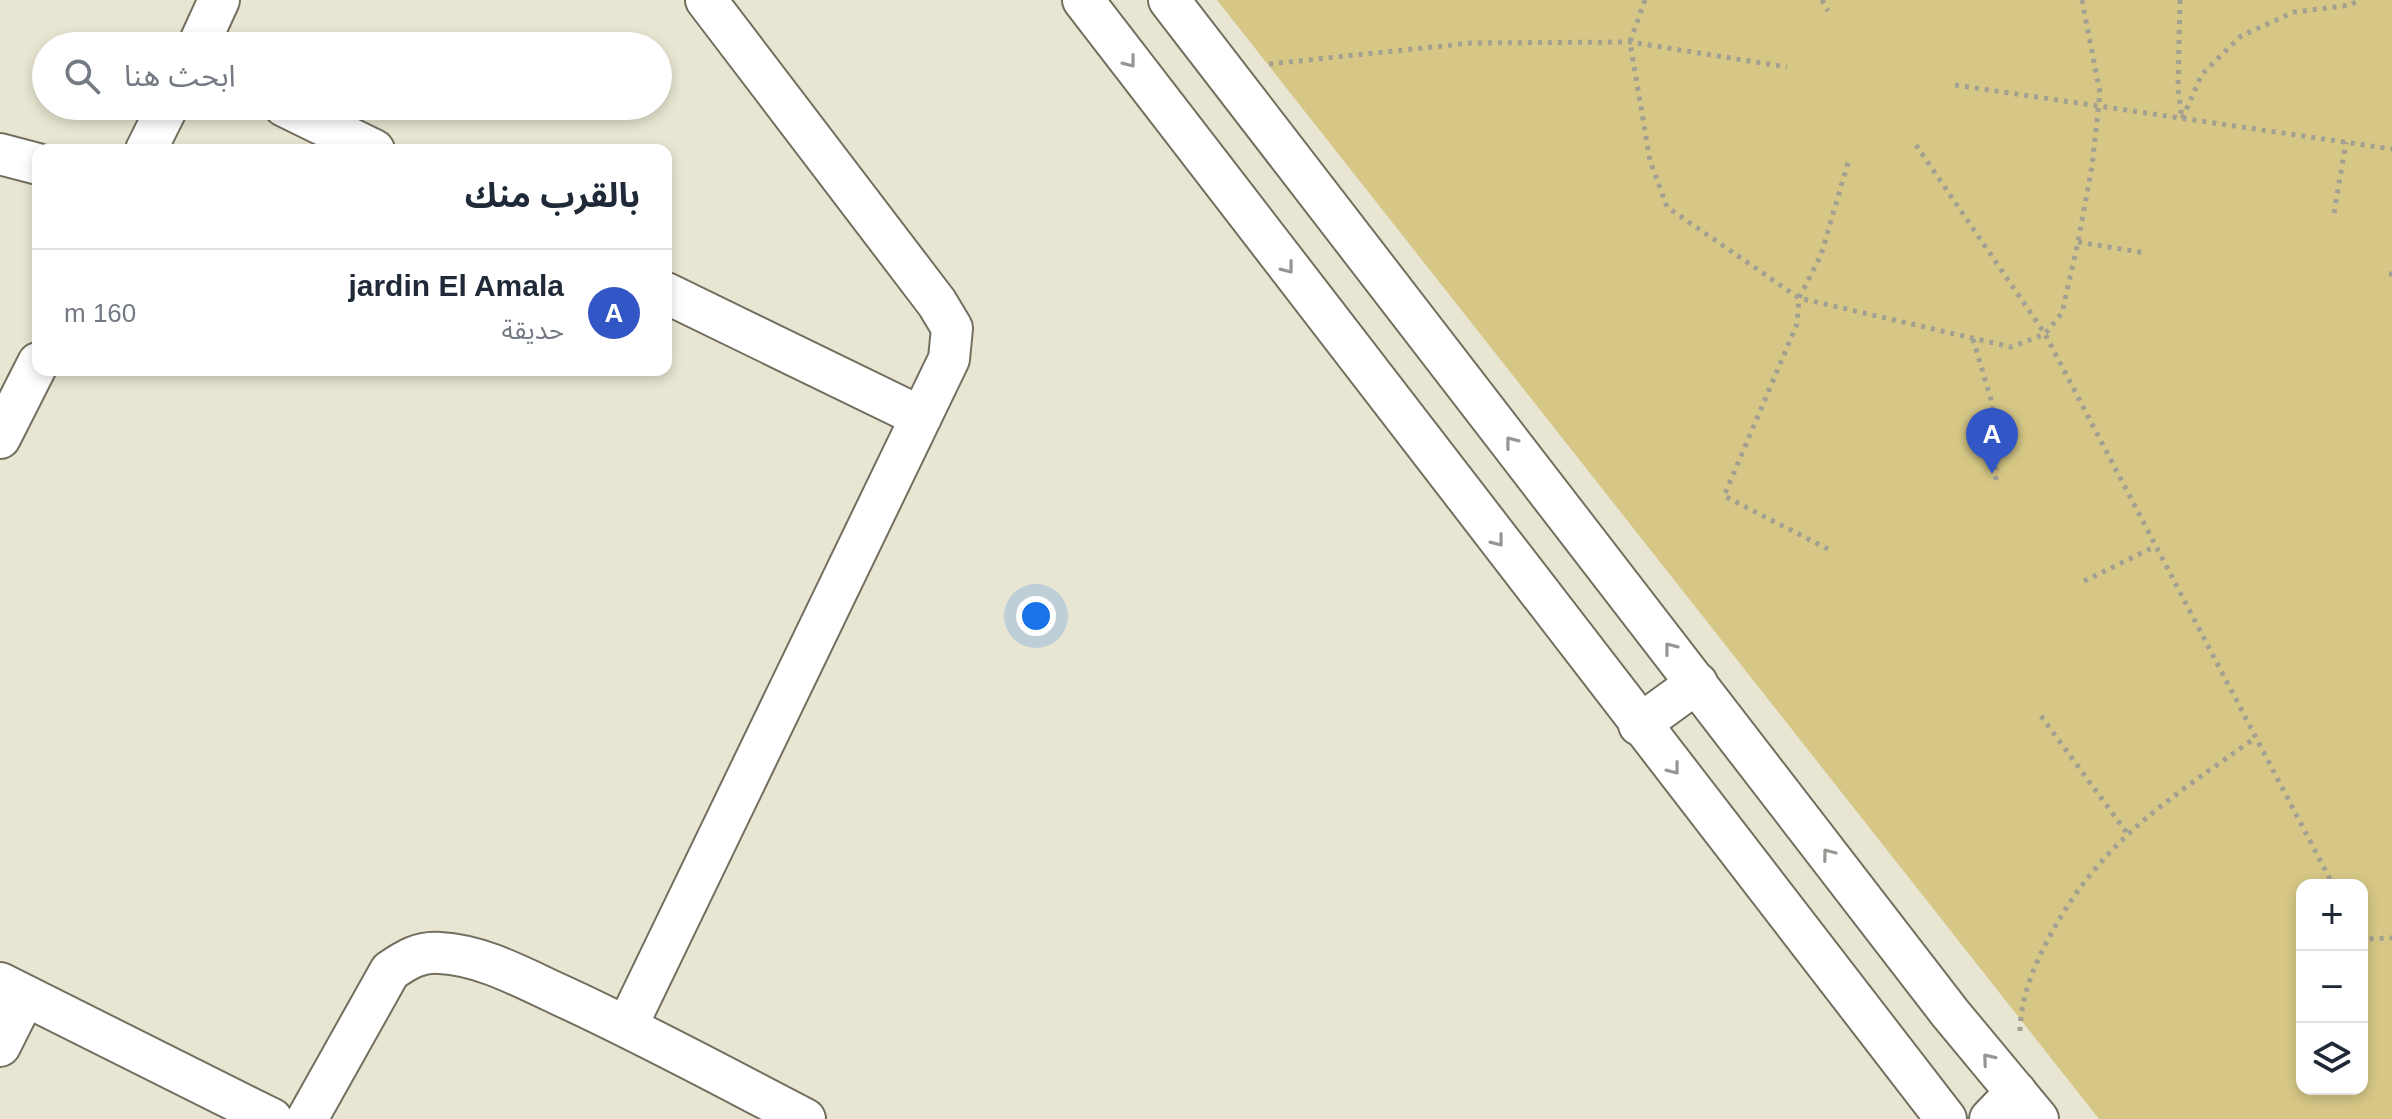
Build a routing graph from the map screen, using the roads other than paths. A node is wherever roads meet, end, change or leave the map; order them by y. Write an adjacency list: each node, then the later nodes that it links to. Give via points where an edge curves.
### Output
1 (219, 0): 5 (street)
2 (706, 0): 14 (street, via 952,328 949,359)
3 (1083, 0): 17 (street, one-way to 17)
4 (1169, 0): 16 (street, one-way to 4)
5 (204, 32)
6 (161, 120): 8 (street)
7 (313, 120): 9 (street)
8 (149, 144)
9 (362, 144)
10 (0, 154): 11 (street)
11 (32, 162)
12 (672, 296): 14 (street)
13 (32, 375): 15 (street)
14 (921, 417): 19 (street)
15 (0, 438)
16 (1697, 683): 17 (street); 21 (street, one-way to 16, via 1950,1013)
17 (1639, 725): 25 (street, one-way to 25)
18 (12, 990): 20 (street); 22 (street)
19 (627, 1026): 23 (street, via 497,967 439,952 413,955 390,971); 24 (street)
20 (0, 1046)
21 (2015, 1110)
22 (272, 1119)
23 (307, 1119)
24 (805, 1119)
25 (1946, 1119)

